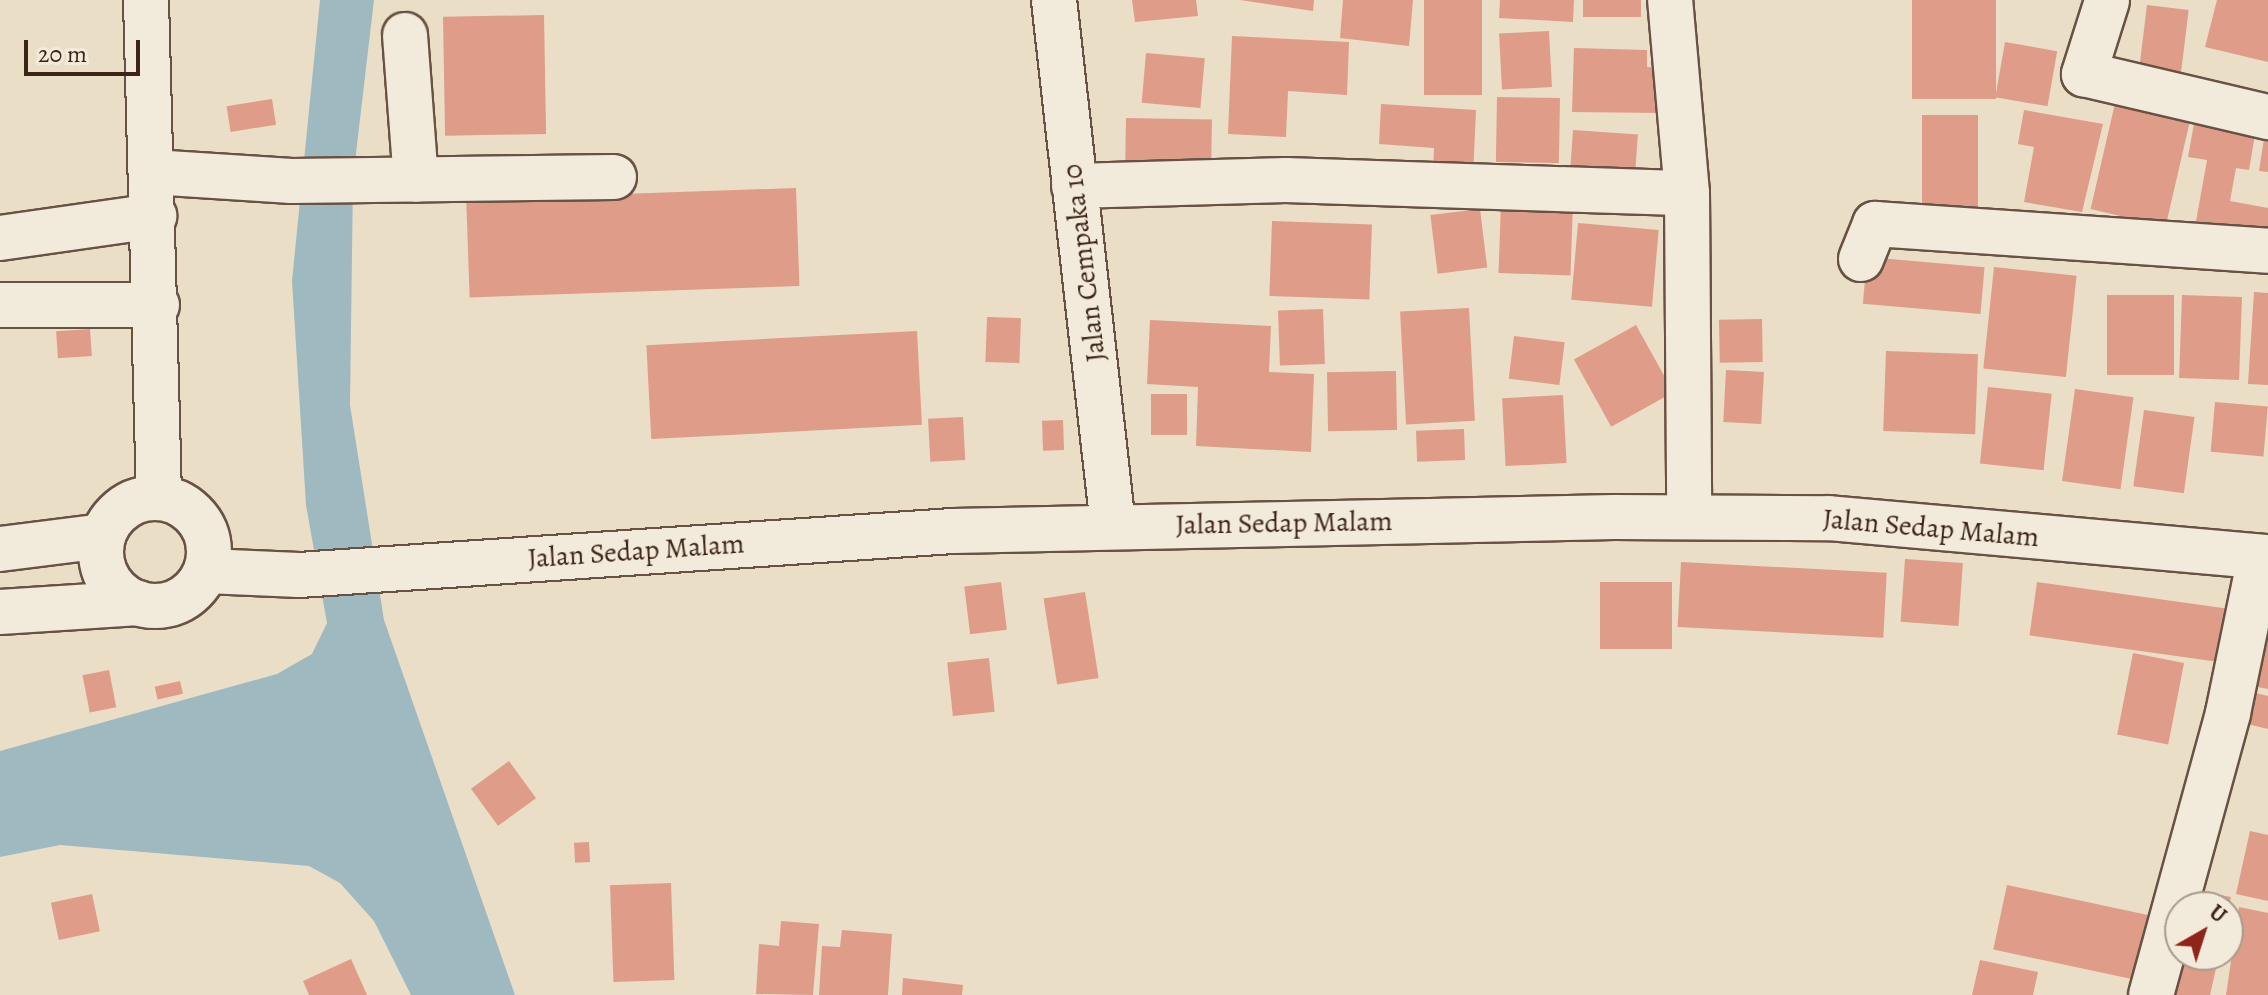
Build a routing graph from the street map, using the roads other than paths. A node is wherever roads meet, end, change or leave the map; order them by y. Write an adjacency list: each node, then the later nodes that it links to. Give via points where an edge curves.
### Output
1 (146, 0): 7 (street)
2 (1054, 0): 10 (street, Jalan Cempaka 10)
3 (1670, 0): 11 (street)
4 (2107, 1): 6 (street, via 2084,74)
5 (405, 35): 9 (street)
6 (2268, 117)
7 (152, 172): 9 (street, via 292,181); 12 (street)
8 (614, 177): 9 (street)
9 (402, 180)
10 (1074, 186): 11 (street, via 1286,180); 20 (street, Jalan Cempaka 10)
11 (1687, 193): 19 (street)
12 (154, 216): 13 (street); 17 (street)
13 (0, 238)
14 (2268, 251): 15 (street, via 1875,224)
15 (1861, 259)
16 (0, 305): 17 (street)
17 (157, 305): 18 (street)
18 (159, 497): 21 (street, via 134,500); 24 (street, via 201,522 209,546)
19 (1689, 517): 20 (street, Jalan Sedap Malam); 23 (street, Jalan Sedap Malam, via 1829,518)
20 (1113, 526): 24 (street, Jalan Sedap Malam, via 299,575)
21 (103, 536): 22 (street); 25 (street, via 106,577)
22 (0, 549)
23 (2264, 557): 27 (street, via 2228,713)
24 (206, 571): 25 (street, via 179,601)
25 (139, 603): 26 (street)
26 (0, 612)
27 (2151, 995)

